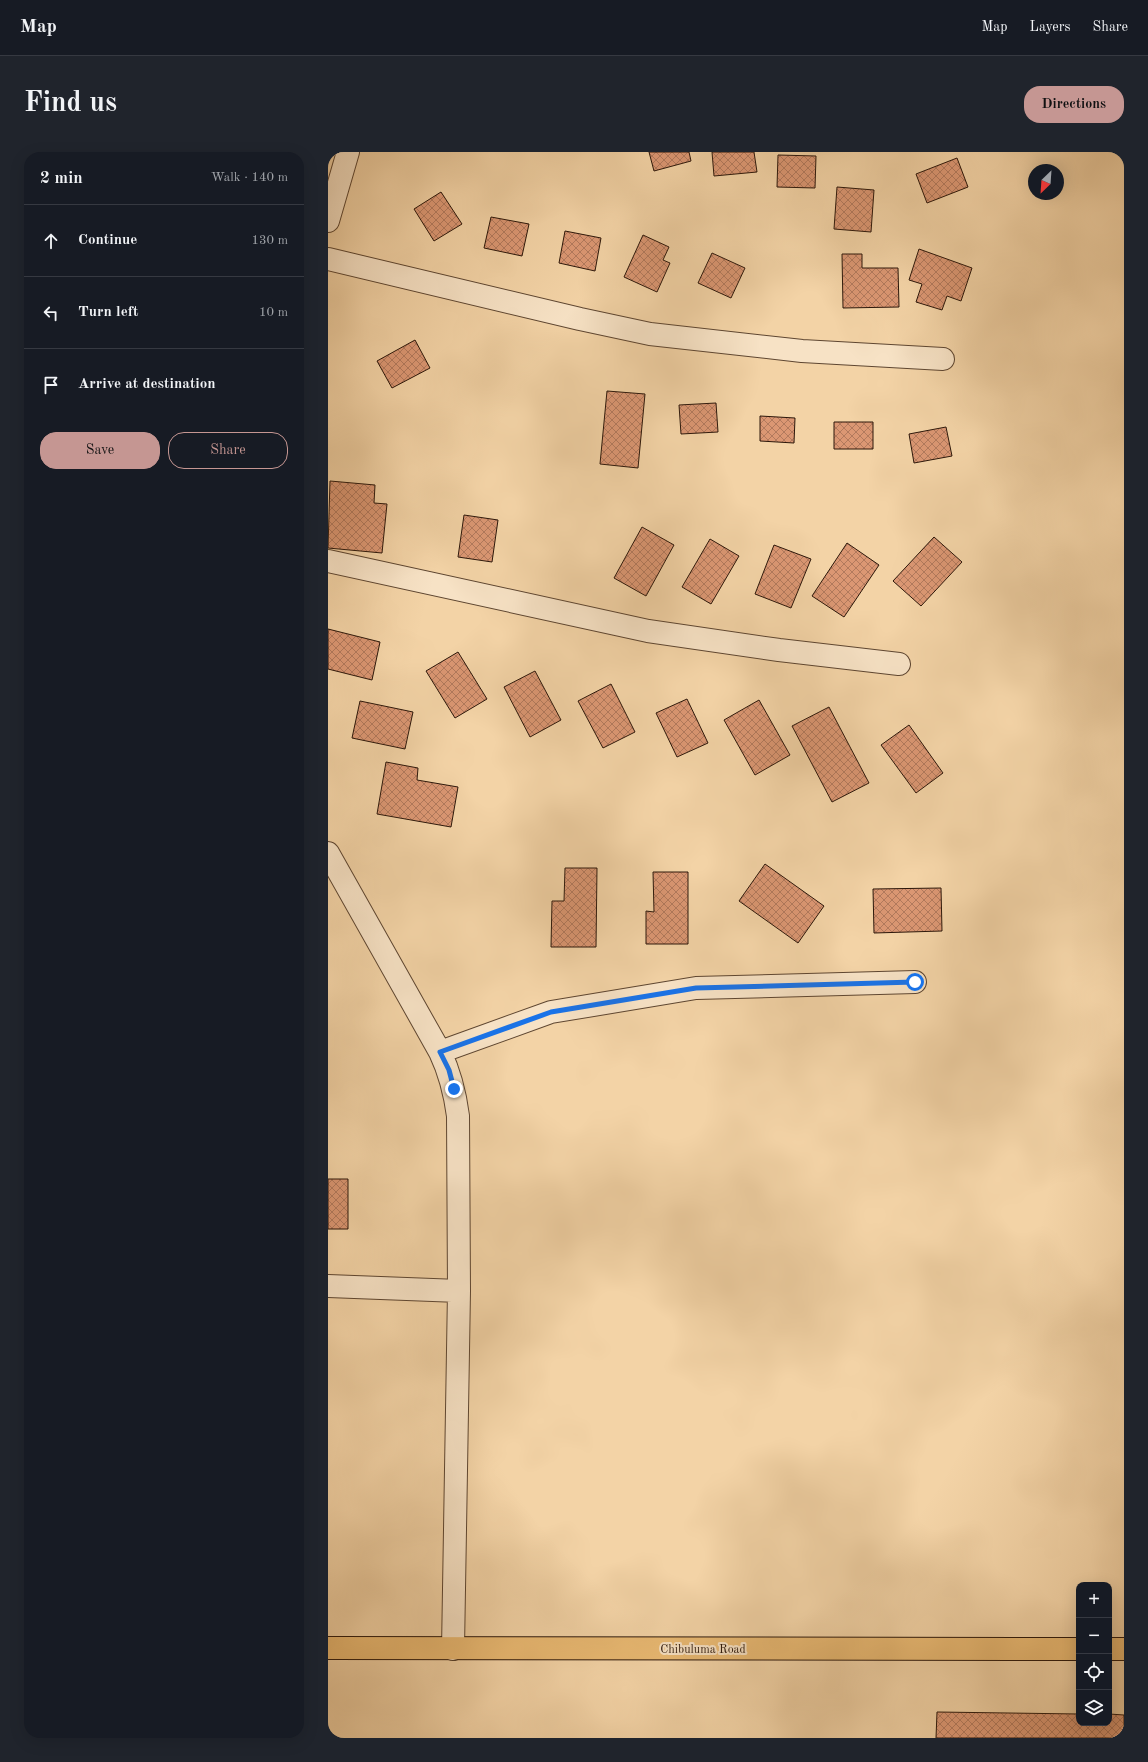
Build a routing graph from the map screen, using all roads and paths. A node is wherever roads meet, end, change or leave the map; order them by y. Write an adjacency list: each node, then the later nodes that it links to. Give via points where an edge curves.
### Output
1 (348, 152): 2 (street)
2 (328, 221)
3 (328, 259): 4 (street, via 650,334 802,351)
4 (944, 359)
5 (328, 561): 6 (street, via 648,631)
6 (899, 664)
7 (328, 853): 9 (street)
8 (915, 982): 9 (street, via 696,988 551,1012)
9 (440, 1052): 11 (street, via 449,1070 458,1116)
10 (328, 1286): 11 (street)
11 (459, 1291): 13 (street)
12 (328, 1648): 13 (main road, Chibuluma Road)
13 (453, 1649): 14 (main road, Chibuluma Road)
14 (1076, 1649)
15 (1112, 1649): 16 (main road)
16 (1124, 1649)

